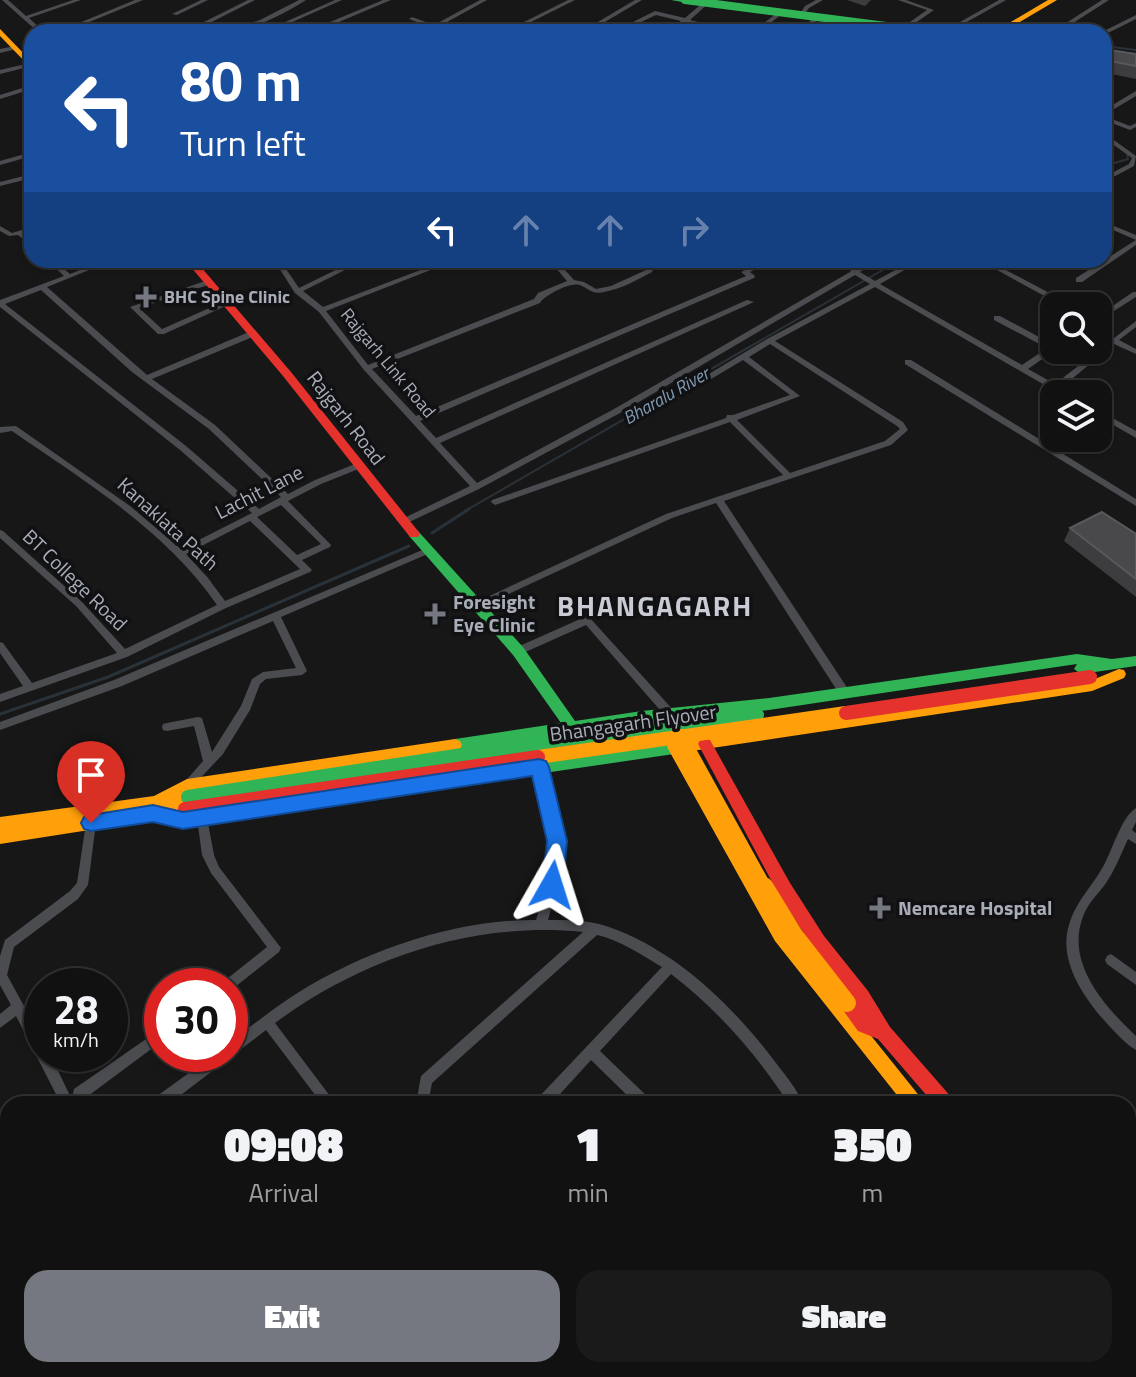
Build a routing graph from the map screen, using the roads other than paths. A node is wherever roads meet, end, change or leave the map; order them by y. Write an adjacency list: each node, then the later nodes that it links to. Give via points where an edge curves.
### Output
1 (3, 0): 24 (street)
2 (78, 0): 24 (street)
3 (140, 0): 30 (street)
4 (205, 0): 20 (street)
5 (252, 0): 31 (street)
6 (303, 0): 32 (street)
7 (339, 0): 33 (street)
8 (388, 0): 27 (street)
9 (484, 0): 37 (street)
10 (572, 0): 38 (street)
11 (639, 0): 39 (street)
12 (675, 0): 19 (main road)
13 (685, 0): 46 (main road, bridge)
14 (820, 0): 22 (street)
15 (901, 0): 48 (street, via 931,10)
16 (1003, 0): 49 (street)
17 (1053, 0): 50 (main road)
18 (1106, 0): 51 (street)
19 (707, 1): 21 (main road); 22 (main road); 26 (street); 47 (main road, bridge)
20 (175, 14)
21 (779, 14): 22 (main road); 43 (street)
22 (806, 15): 44 (street); 45 (main road)
23 (1136, 17): 52 (street)
24 (25, 18): 29 (street)
25 (412, 19): 36 (street)
26 (686, 20): 40 (street, via 655,13); 41 (street); 42 (street)
27 (333, 22): 34 (street); 35 (street)
28 (0, 23): 55 (main road)
29 (32, 24)
30 (80, 24)
31 (203, 24)
32 (252, 24)
33 (284, 24)
34 (328, 24)
35 (340, 24)
36 (426, 24)
37 (440, 24)
38 (523, 24)
39 (598, 24)
40 (632, 24)
41 (679, 24)
42 (701, 24)
43 (766, 24)
44 (804, 24)
45 (867, 24)
46 (881, 24)
47 (884, 24)
48 (915, 24)
49 (960, 24)
50 (1012, 24)
51 (1068, 24)
52 (1112, 29)
53 (0, 31): 54 (main road)
54 (7, 50)
55 (24, 54)
56 (1112, 55): 57 (main road)
57 (1136, 58)
58 (24, 65): 59 (street)
59 (0, 72)
60 (24, 90): 62 (street)
61 (1136, 93): 63 (street)
62 (0, 97)
63 (1112, 110)
64 (1112, 120): 65 (street, via 1130,128)
65 (1136, 125)
66 (1112, 140): 69 (street, via 1135,158)
67 (24, 156): 68 (street)
68 (0, 163)
69 (1120, 170): 70 (street); 71 (street)
70 (1112, 175)
71 (1136, 176)
72 (24, 178): 73 (street)
73 (0, 184)
74 (0, 228): 77 (street, via 11,235)
75 (1112, 228): 79 (street)
76 (24, 232): 77 (street)
77 (20, 233): 78 (street)
78 (24, 237)
79 (1136, 240): 80 (street)
80 (1112, 255)
81 (59, 268): 95 (street)
82 (90, 268): 95 (street)
83 (197, 268): 97 (main road, Rajgarh Road)
84 (282, 268): 101 (street, Rajgarh Link Road)
85 (345, 268): 101 (street)
86 (432, 268): 107 (street)
87 (559, 268): 98 (street)
88 (649, 268): 98 (street, via 607,290)
89 (859, 268): 94 (street)
90 (906, 268): 99 (street)
91 (997, 268): 102 (street)
92 (1094, 268): 96 (street)
93 (751, 269): 126 (street, via 745,272 751,276)
94 (853, 271): 99 (street); 133 (street, via 617,411)
95 (68, 276): 100 (street)
96 (1079, 280)
97 (208, 282): 106 (main road, Rajgarh Road); 106 (street, via 134,307 161,332)
98 (572, 282): 119 (street)
99 (878, 285): 112 (street); 120 (street)
100 (42, 287): 105 (street); 121 (street)
101 (298, 291): 107 (street, Rajgarh Link Road)
102 (1043, 292)
103 (1136, 294): 108 (street)
104 (750, 302): 130 (street)
105 (0, 303): 138 (street, via 183,448)
106 (226, 304): 111 (main road, Rajgarh Road)
107 (322, 310): 119 (street, Rajgarh Link Road)
108 (1112, 310)
109 (997, 318): 113 (street)
110 (1136, 323): 114 (street)
111 (252, 334): 121 (street); 131 (main road, Rajgarh Road)
112 (770, 341): 116 (street); 132 (street, via 904,430 888,443)
113 (1040, 341)
114 (1114, 341): 115 (street); 123 (street)
115 (1136, 352)
116 (744, 357): 124 (street); 125 (street, via 796,396)
117 (1040, 357): 120 (street)
118 (908, 362): 137 (street)
119 (367, 368): 126 (street, Rajgarh Link Road)
120 (1022, 369): 122 (street)
121 (146, 378): 135 (street, via 212,427)
122 (1041, 380)
123 (1065, 380)
124 (663, 404)
125 (730, 417): 132 (street); 136 (street)
126 (414, 420): 130 (street, Rajgarh Link Road)
127 (1112, 421): 129 (street)
128 (0, 430): 142 (street, Kanaklata Path, via 13,428 108,493)
129 (1136, 435)
130 (435, 442): 133 (street, Rajgarh Link Road)
131 (358, 466): 135 (street, Lachit Lane); 139 (main road, Rajgarh Road)
132 (788, 475): 134 (street)
133 (476, 487): 139 (street)
134 (718, 499): 144 (street, via 639,528); 155 (street)
135 (285, 500): 138 (street, Lachit Lane); 143 (street, via 327,545)
136 (495, 502)
137 (1136, 503)
138 (255, 515): 142 (street, Lachit Lane); 143 (street)
139 (403, 522): 141 (main road, Rajgarh Road)
140 (1, 535): 149 (street, BT College Road, via 79,604)
141 (427, 551): 144 (main road, Rajgarh Road); 146 (street)
142 (179, 554): 145 (street, Kanaklata Path, via 206,578)
143 (296, 559): 145 (street, via 307,570)
144 (474, 604): 148 (main road, Rajgarh Road); 161 (main road, Rajgarh Road)
145 (223, 606): 149 (street)
146 (276, 616): 159 (street); 166 (street, via 302,671 263,676 256,682 246,707)
147 (0, 646): 154 (street)
148 (518, 651): 158 (street, via 587,620); 161 (main road, Rajgarh Road)
149 (124, 654): 154 (street)
150 (1136, 661): 151 (main road)
151 (1116, 669): 152 (main road); 153 (main road, Bhangagarh Flyover); 155 (main road, via 1077,659); 162 (main road, via 1092,686)
152 (1136, 672)
153 (1086, 673): 163 (main road, Bhangagarh Flyover, bridge); 168 (main road, Bhangagarh Flyover, bridge, via 559,740)
154 (30, 688): 156 (street)
155 (844, 692): 157 (main road)
156 (0, 698)
157 (723, 708): 158 (main road); 162 (main road)
158 (670, 714): 161 (main road)
159 (0, 726)
160 (167, 727): 166 (street, via 198,721)
161 (568, 729): 165 (main road, Rajgarh Road); 168 (main road)
162 (736, 738): 164 (main road)
163 (678, 742): 164 (main road); 165 (main road); 168 (main road, Bhangagarh Flyover, bridge); 186 (main road, bridge, via 785,921); 191 (main road, via 781,936)
164 (705, 744): 187 (main road, via 784,888)
165 (583, 760): 167 (main road)
166 (209, 762): 168 (street)
167 (539, 767): 171 (main road); 177 (street, via 557,841)
168 (187, 797): 169 (main road, Bhangagarh Flyover); 169 (main road)
169 (154, 808): 171 (main road, via 183,820); 172 (main road); 173 (main road)
170 (1136, 813): 174 (street)
171 (202, 818): 181 (street, via 215,870 275,948)
172 (91, 823): 175 (main road); 182 (street, via 82,885 9,944)
173 (0, 824)
174 (1125, 831): 176 (street); 190 (street, via 1108,871 1078,912 1071,941 1076,966 1096,1001)
175 (0, 837)
176 (1136, 839)
177 (541, 924): 178 (street); 185 (street, via 464,931 386,956 312,991)
178 (595, 929): 180 (street); 200 (street, via 426,1080)
179 (1111, 960): 183 (street)
180 (671, 966): 193 (street); 203 (street, via 716,1000)
181 (248, 969)
182 (0, 975): 184 (street)
183 (1136, 979)
184 (6, 1014): 188 (street)
185 (268, 1023): 189 (street); 199 (street)
186 (864, 1025): 187 (main road); 191 (main road)
187 (884, 1033): 205 (main road)
188 (24, 1034)
189 (248, 1037)
190 (1136, 1044)
191 (867, 1045): 204 (main road)
192 (144, 1047): 196 (street)
193 (591, 1051): 201 (street); 202 (street)
194 (52, 1072): 197 (street)
195 (200, 1072): 198 (street)
196 (79, 1094)
197 (64, 1096)
198 (168, 1096)
199 (324, 1096)
200 (423, 1096)
201 (549, 1096)
202 (637, 1096)
203 (792, 1096)
204 (908, 1096)
205 (939, 1096)

